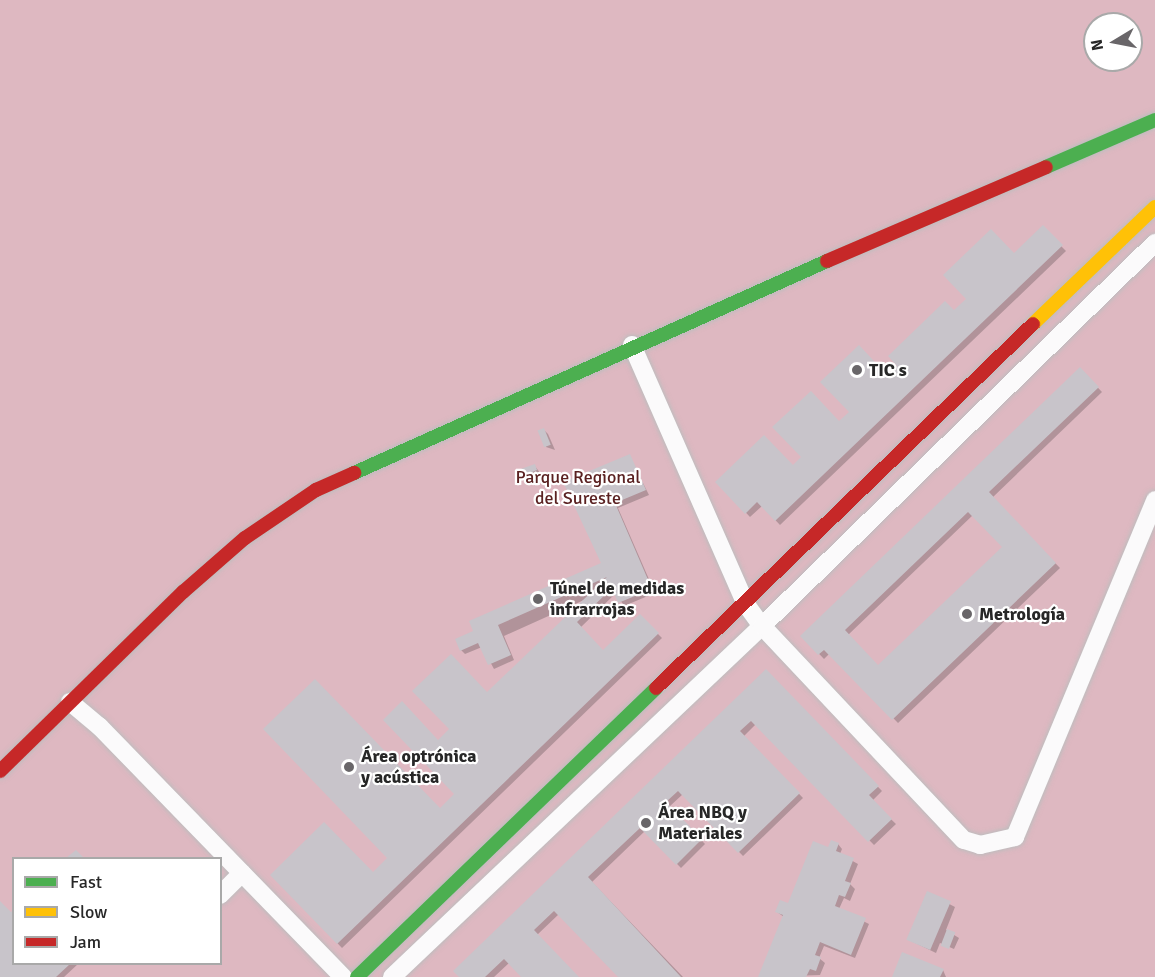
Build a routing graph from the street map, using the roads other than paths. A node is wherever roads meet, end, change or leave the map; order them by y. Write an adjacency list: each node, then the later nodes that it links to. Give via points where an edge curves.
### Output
1 (1155, 120): 4 (street)
2 (1155, 207): 6 (street)
3 (1155, 243): 7 (street)
4 (632, 345): 6 (street); 8 (street, via 370,463 284,509 183,592)
5 (1155, 500): 7 (street, via 1015,837 997,844 980,846 964,840)
6 (746, 603): 7 (street); 13 (street)
7 (762, 626): 14 (street)
8 (70, 702): 9 (street); 10 (street, via 99,726)
9 (0, 771)
10 (242, 873): 11 (street); 12 (street)
11 (222, 893)
12 (343, 977)
13 (357, 977)
14 (393, 977)

